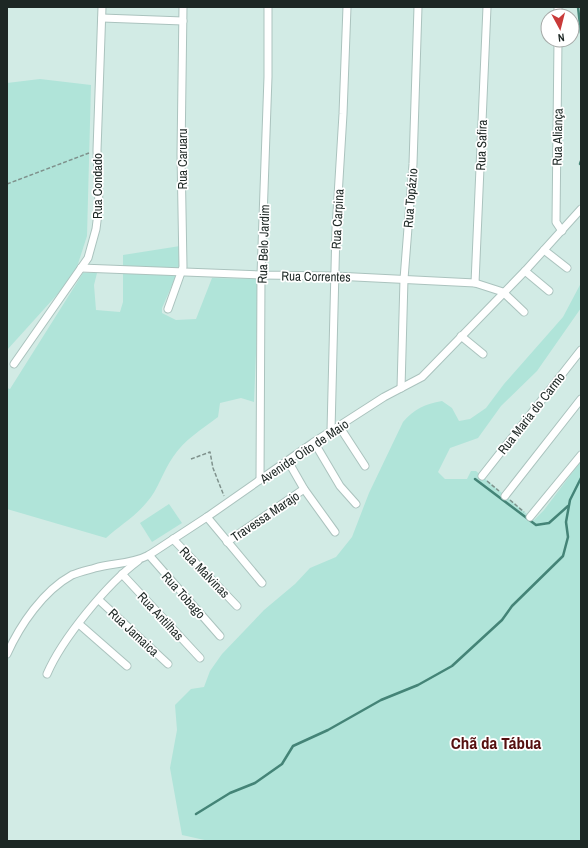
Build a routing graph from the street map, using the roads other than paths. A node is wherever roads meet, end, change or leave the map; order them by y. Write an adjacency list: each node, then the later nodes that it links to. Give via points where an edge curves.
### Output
1 (102, 7): 7 (street, Rua Condado)
2 (183, 7): 8 (street, Rua Caruaru)
3 (268, 7): 17 (street, Rua Belo Jardim)
4 (347, 7): 18 (street, Rua Carpina)
5 (418, 7): 19 (street, Rua Topázio, via 413,164)
6 (487, 7): 20 (street, Rua Safira)
7 (102, 18): 8 (street); 13 (street, Rua Condado, via 97,150 98,213 88,258)
8 (183, 21): 16 (street, Rua Caruaru)
9 (558, 48): 11 (street, Rua Aliança, via 556,222)
10 (581, 209): 11 (street, Avenida Oito de Maio)
11 (562, 231): 12 (street, Avenida Oito de Maio)
12 (544, 250): 14 (street); 15 (street, Avenida Oito de Maio)
13 (81, 268): 16 (street, Rua Correntes); 28 (street, Rua Condado)
14 (567, 268)
15 (524, 271): 21 (street); 22 (street, Avenida Oito de Maio)
16 (181, 273): 17 (street, Rua Correntes); 23 (street, Rua Caruaru)
17 (261, 275): 18 (street, Rua Correntes); 38 (street, Rua Belo Jardim)
18 (335, 276): 19 (street, Rua Correntes); 32 (street, Rua Carpina)
19 (404, 279): 20 (street, Rua Correntes); 29 (street, Rua Topázio)
20 (475, 284): 22 (street, Rua Correntes)
21 (549, 291)
22 (503, 292): 24 (street); 25 (street, Avenida Oito de Maio)
23 (168, 309)
24 (524, 312)
25 (461, 336): 27 (street); 29 (street, Avenida Oito de Maio, via 422,377)
26 (580, 353): 37 (street, Rua Maria do Carmo)
27 (483, 354)
28 (14, 364)
29 (400, 388): 31 (street, Avenida Oito de Maio)
30 (581, 399): 40 (street)
31 (339, 426): 32 (street, Avenida Oito de Maio); 36 (street)
32 (331, 431): 33 (street, Avenida Oito de Maio)
33 (314, 442): 35 (street, Avenida Oito de Maio); 41 (street, via 340,486)
34 (581, 455): 42 (street)
35 (288, 461): 38 (street, Avenida Oito de Maio); 39 (street)
36 (365, 466)
37 (482, 476)
38 (260, 480): 43 (street, Avenida Oito de Maio)
39 (304, 490): 44 (street); 46 (street, Travessa Marajo)
40 (505, 496)
41 (356, 504)
42 (530, 517)
43 (207, 518): 45 (street, Avenida Oito de Maio); 46 (street)
44 (335, 532)
45 (174, 539): 47 (street, Avenida Oito de Maio); 52 (street, Rua Malvinas)
46 (227, 542): 50 (street)
47 (148, 555): 48 (street, Avenida Oito de Maio); 54 (street, Rua Tobago)
48 (139, 560): 49 (street); 55 (street, Avenida Oito de Maio, via 83,571 63,581 41,602)
49 (122, 574): 51 (street); 56 (street, Rua Antilhas)
50 (262, 584)
51 (99, 600): 53 (street); 57 (street, Rua Jamaica)
52 (238, 606)
53 (79, 624): 58 (street); 59 (street, via 59,650)
54 (220, 636)
55 (7, 654)
56 (200, 658)
57 (168, 664)
58 (127, 666)
59 (47, 674)

